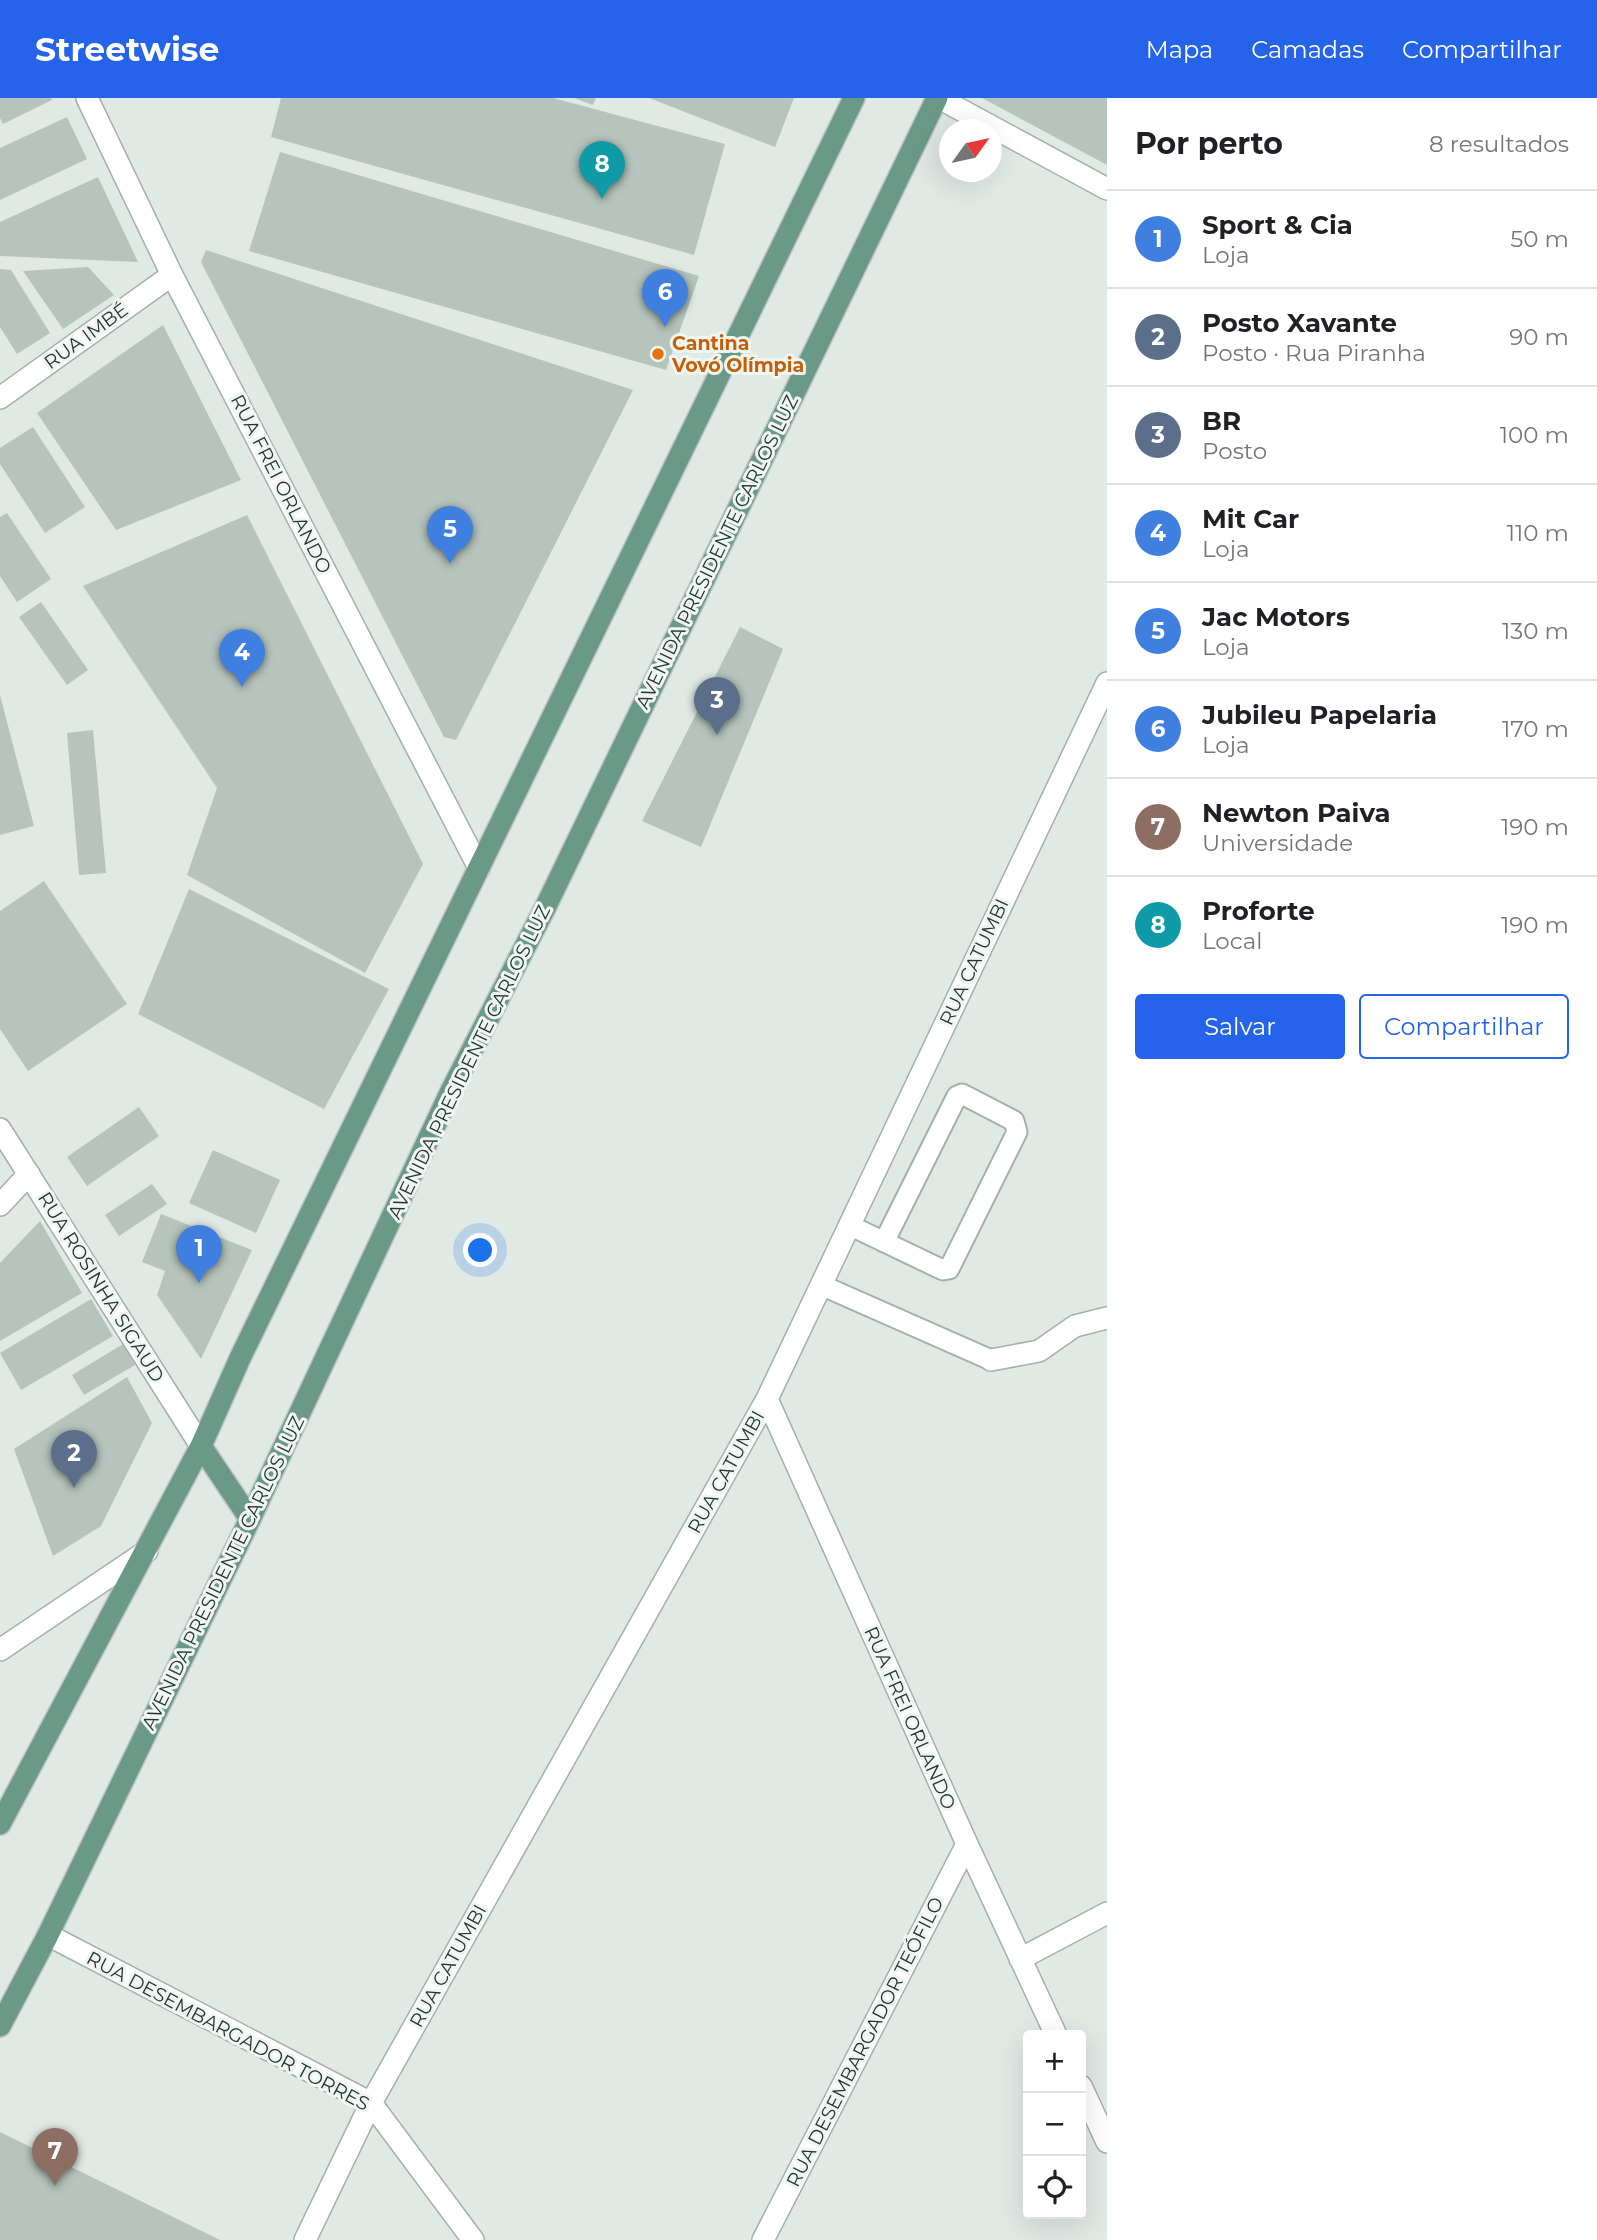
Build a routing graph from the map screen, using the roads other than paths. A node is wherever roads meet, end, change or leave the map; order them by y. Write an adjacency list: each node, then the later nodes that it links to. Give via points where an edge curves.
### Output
1 (87, 98): 5 (street, RUA FREI ORLANDO)
2 (854, 98): 8 (main road)
3 (938, 98): 4 (street); 19 (main road, AVENIDA PRESIDENTE CARLOS LUZ, via 545,908 451,1091)
4 (1107, 189)
5 (172, 275): 6 (street, RUA IMBÉ); 8 (street, RUA FREI ORLANDO)
6 (0, 398)
7 (1107, 683): 12 (street, RUA CATUMBI)
8 (479, 868): 18 (main road)
9 (0, 1129): 10 (street, RUA ROSINHA SIGAUD)
10 (29, 1174): 11 (street); 18 (street, RUA ROSINHA SIGAUD)
11 (0, 1205)
12 (849, 1226): 13 (lane); 14 (street, RUA CATUMBI)
13 (884, 1242): 13 (lane, via 948,1269 1017,1132 1014,1121 962,1094 957,1096)
14 (821, 1284): 16 (lane); 17 (street, RUA CATUMBI)
15 (1107, 1318): 16 (street, via 1075,1326 1039,1351)
16 (991, 1360)
17 (766, 1399): 23 (street, RUA FREI ORLANDO); 30 (street, RUA CATUMBI)
18 (201, 1446): 19 (main road); 20 (main road)
19 (250, 1519): 25 (main road, AVENIDA PRESIDENTE CARLOS LUZ)
20 (147, 1551): 21 (street); 22 (main road)
21 (0, 1650)
22 (0, 1825)
23 (967, 1844): 26 (street, RUA FREI ORLANDO); 34 (street, RUA DESEMBARGADOR TEÓFILO)
24 (1107, 1913): 26 (street)
25 (48, 1935): 27 (main road, AVENIDA PRESIDENTE CARLOS LUZ); 30 (street, RUA DESEMBARGADOR TORRES)
26 (1020, 1959): 28 (street, RUA FREI ORLANDO)
27 (0, 2026)
28 (1054, 2030)
29 (1084, 2093): 31 (street)
30 (371, 2103): 32 (street, RUA CATUMBI); 33 (street, RUA DESEMBARGADOR TORRES)
31 (1107, 2142)
32 (305, 2240)
33 (473, 2240)
34 (762, 2240)

